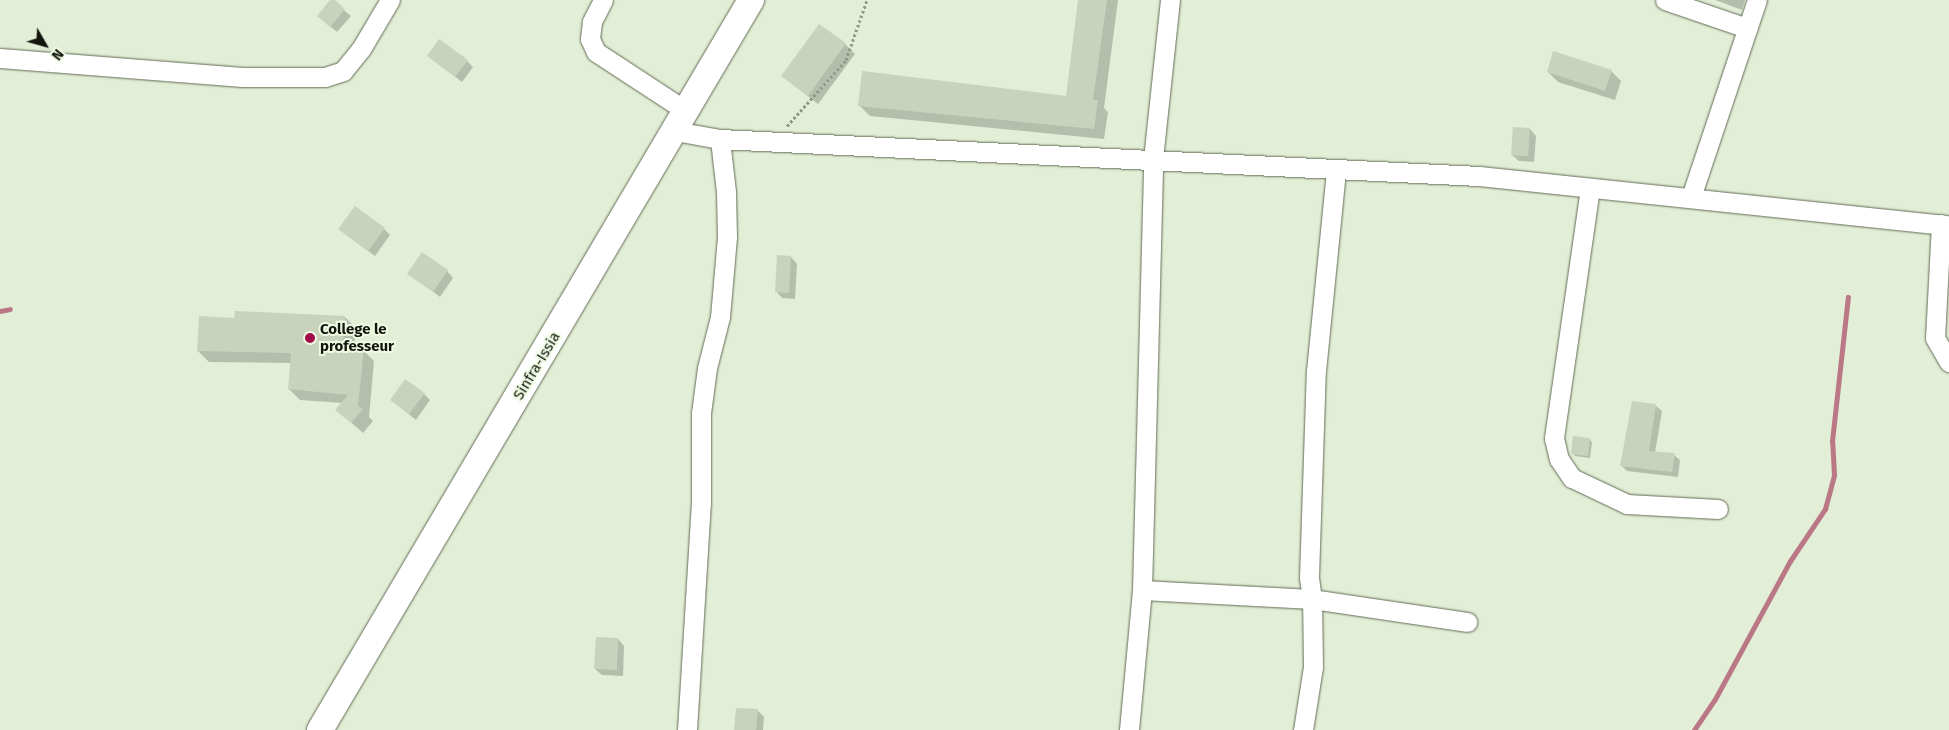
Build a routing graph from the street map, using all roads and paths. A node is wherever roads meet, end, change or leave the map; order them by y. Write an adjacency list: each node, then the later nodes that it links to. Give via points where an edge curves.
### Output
1 (390, 0): 9 (street, via 361,49 342,71 325,77 242,78)
2 (603, 0): 10 (street, via 592,22 590,39 596,52)
3 (751, 0): 10 (main road, Sinfra-Issia)
4 (867, 0): 12 (path, via 846,60)
5 (1170, 0): 13 (street)
6 (1665, 0): 8 (street)
7 (1757, 0): 8 (street)
8 (1747, 28): 16 (street)
9 (0, 58)
10 (681, 121): 11 (street); 23 (main road, Sinfra-Issia)
11 (720, 139): 12 (street); 24 (street, via 727,237 720,317 707,368 701,413 700,532)
12 (774, 141): 13 (street)
13 (1153, 159): 14 (street); 20 (street)
14 (1336, 172): 15 (street, via 1479,176); 21 (street, via 1316,371 1310,568)
15 (1590, 188): 16 (street); 19 (street, via 1554,438 1559,459 1572,478 1627,504)
16 (1691, 197): 17 (street)
17 (1945, 225): 18 (street, via 1935,338)
18 (1949, 362)
19 (1718, 509)
20 (1142, 590): 21 (street); 25 (street)
21 (1312, 599): 22 (street); 26 (street, via 1312,667)
22 (1467, 622)
23 (320, 730)
24 (687, 730)
25 (1129, 730)
26 (1303, 730)

